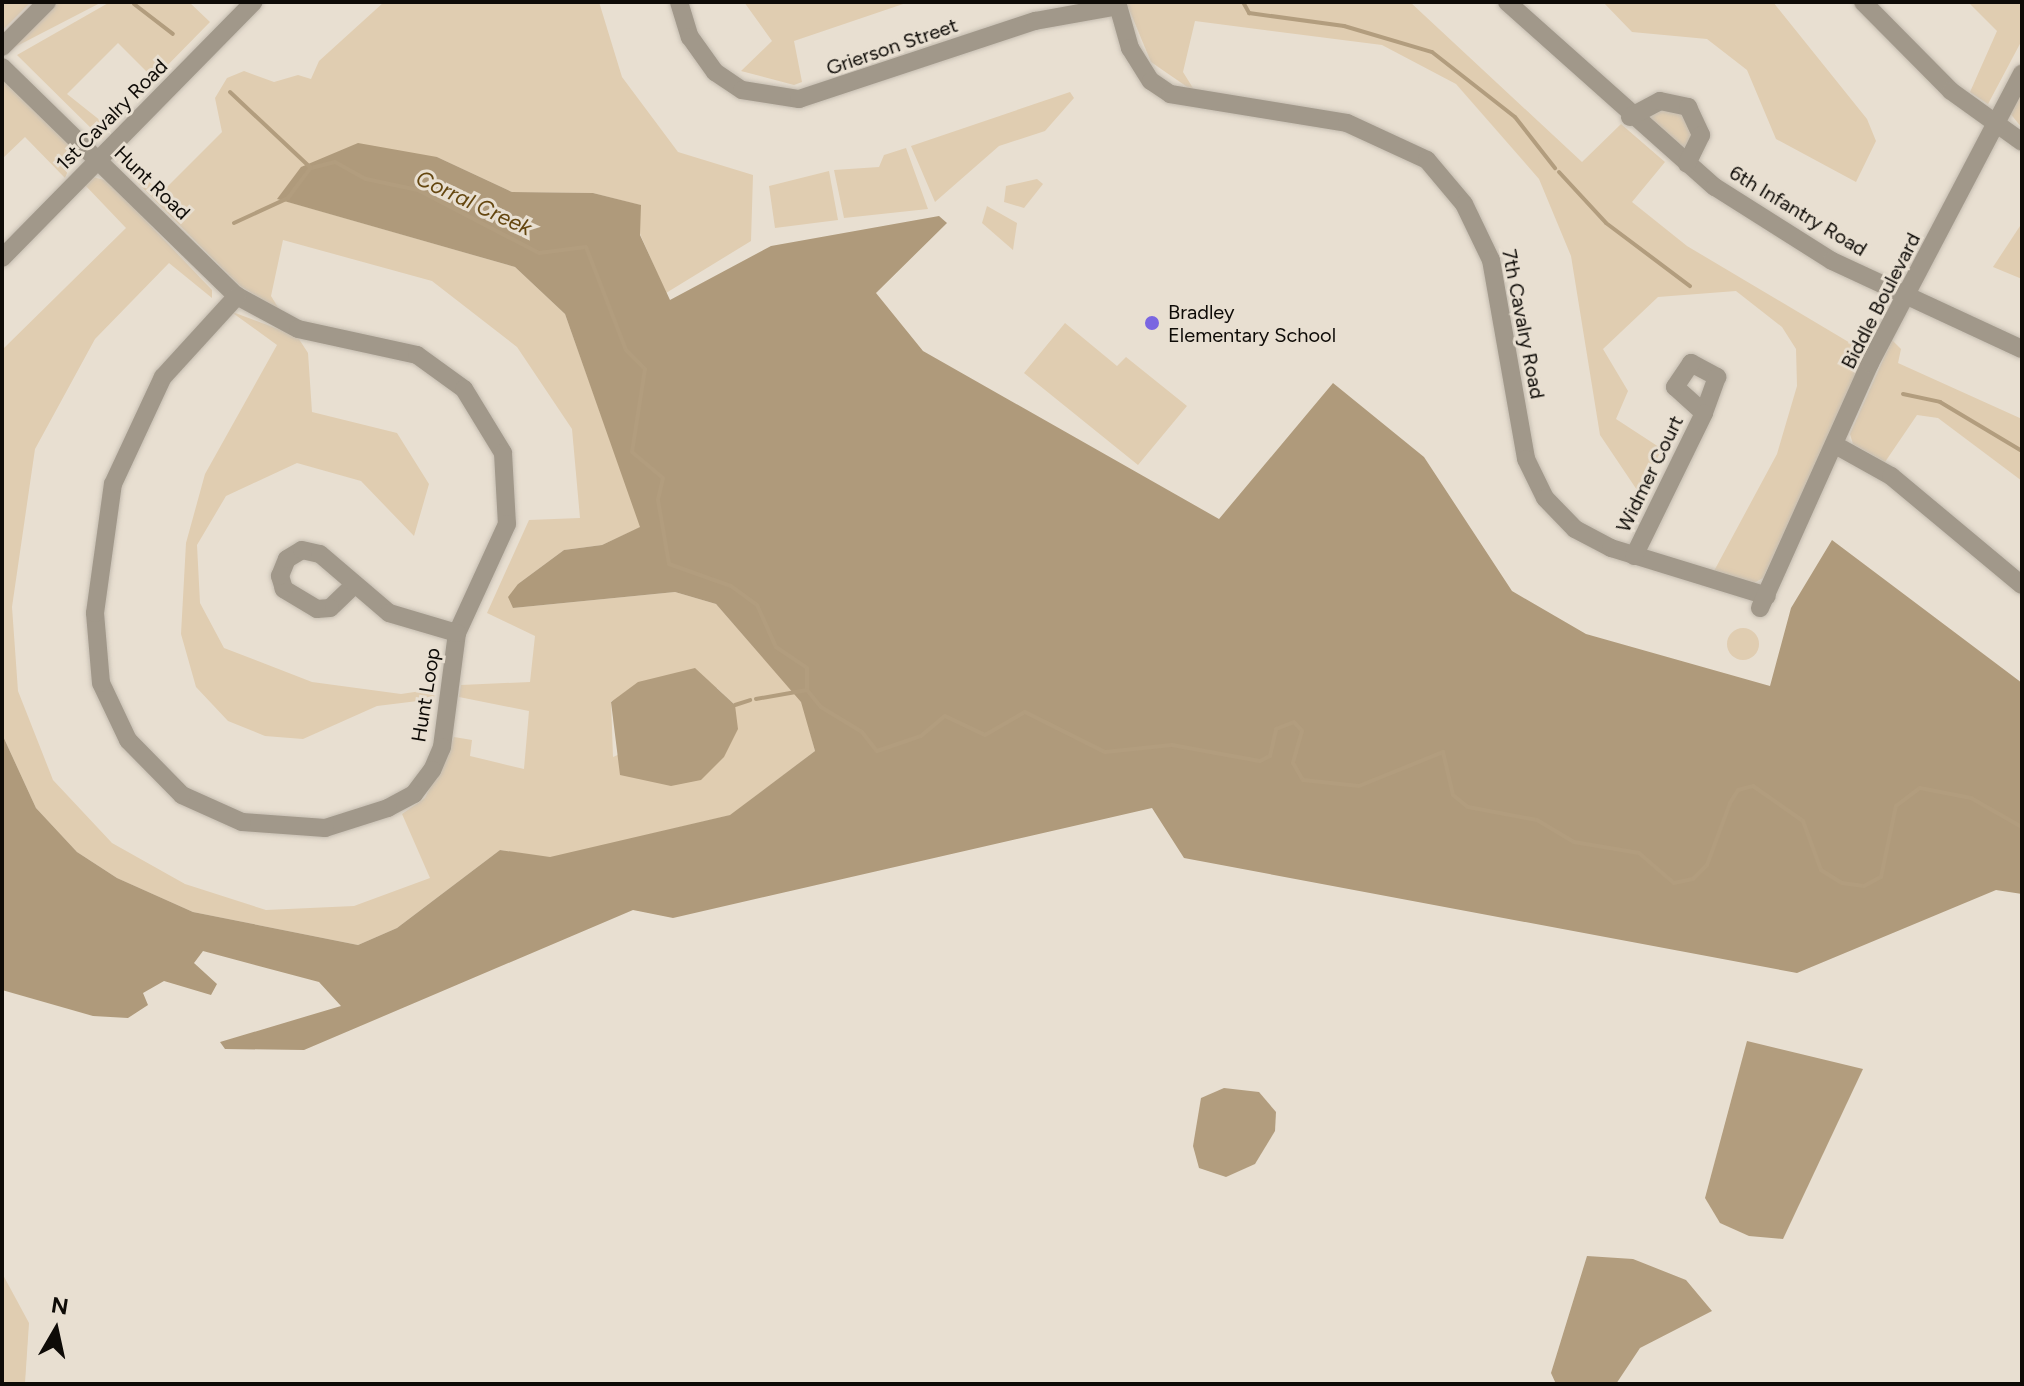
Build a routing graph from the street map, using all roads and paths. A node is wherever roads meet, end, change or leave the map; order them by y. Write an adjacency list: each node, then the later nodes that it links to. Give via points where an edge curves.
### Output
1 (47, 2): 7 (street)
2 (254, 2): 13 (street, 1st Cavalry Road)
3 (679, 2): 6 (street, Grierson Street, via 690,37 715,72 742,90 799,99 1021,26)
4 (1507, 2): 10 (street, 6th Infantry Road)
5 (1863, 2): 11 (street)
6 (1118, 4): 21 (street, 7th Cavalry Road, via 1130,48 1151,81 1170,94 1376,131 1447,181 1491,260 1526,459 1545,498 1575,529)
7 (2, 47)
8 (2, 67): 13 (street, Hunt Road)
9 (2022, 73): 11 (street, Biddle Boulevard)
10 (1630, 117): 14 (street, 6th Infantry Road); 14 (street, via 1660,101 1688,107 1701,135)
11 (1996, 125): 12 (street); 17 (street, Biddle Boulevard)
12 (2022, 142)
13 (98, 160): 15 (street, 1st Cavalry Road); 16 (street, Hunt Road)
14 (1687, 164): 17 (street, 6th Infantry Road, via 1771,224)
15 (2, 258)
16 (237, 296): 25 (street, Hunt Loop, via 298,329 417,355 464,389 486,420 509,477 508,518); 25 (street, Hunt Loop, via 163,377 107,509 96,647 101,683 128,740 182,795 242,822 285,829 359,820 414,794 432,770 442,747)
17 (1907, 298): 18 (street, 6th Infantry Road); 20 (street, Biddle Boulevard)
18 (2022, 349)
19 (1704, 413): 21 (street, Widmer Court)
20 (1837, 446): 22 (street, via 1891,476); 24 (street, Biddle Boulevard)
21 (1634, 556): 24 (street, 7th Cavalry Road)
22 (2022, 585)
23 (352, 587): 25 (street, via 389,613)
24 (1763, 602)
25 (457, 633)

